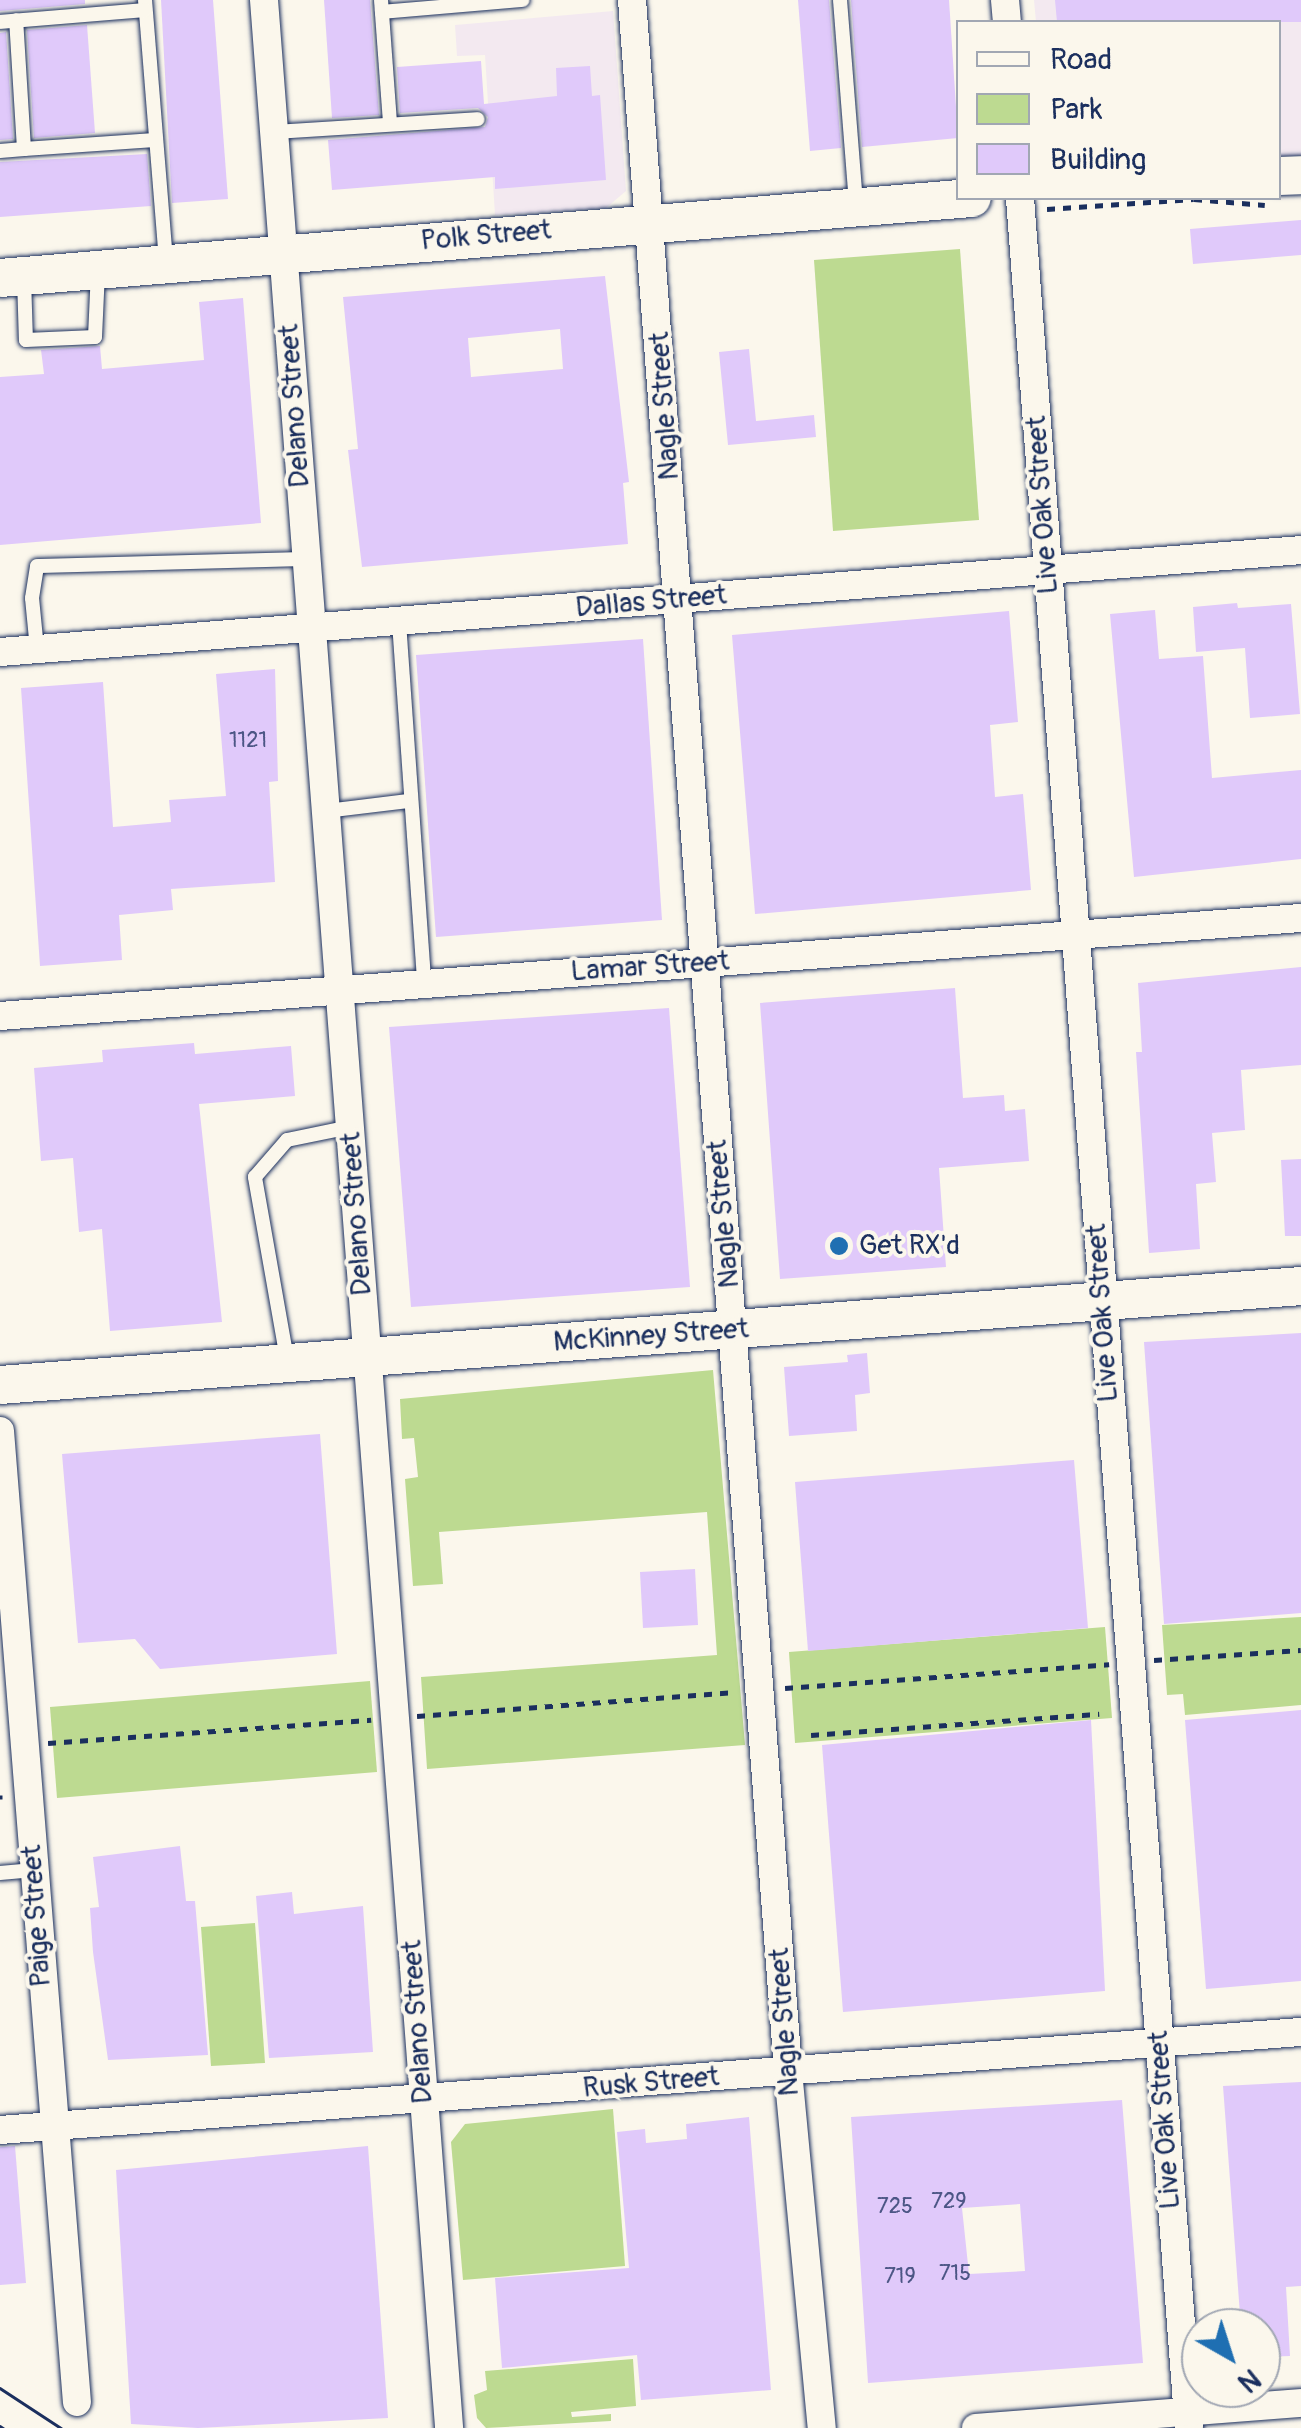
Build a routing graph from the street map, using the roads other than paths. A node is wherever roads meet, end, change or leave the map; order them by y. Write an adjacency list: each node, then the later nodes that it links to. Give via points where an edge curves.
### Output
1 (264, 0): 11 (street, Delano Street)
2 (522, 0): 6 (lane)
3 (632, 0): 18 (street, Nagle Street)
4 (840, 0): 17 (lane)
5 (145, 5): 7 (lane); 12 (lane)
6 (382, 6): 10 (lane)
7 (16, 20): 8 (lane); 13 (lane)
8 (0, 22)
9 (478, 119): 10 (lane)
10 (390, 124): 11 (lane)
11 (274, 132): 19 (street, Delano Street)
12 (155, 140): 13 (lane); 20 (lane)
13 (24, 149): 14 (lane)
14 (0, 151)
15 (956, 199): 17 (street, Polk Street)
16 (1020, 200): 25 (street, Live Oak Street)
17 (856, 206): 18 (street, Polk Street)
18 (651, 222): 19 (street, Polk Street); 26 (street, Nagle Street)
19 (283, 253): 20 (street, Polk Street); 24 (street, Delano Street)
20 (166, 263): 21 (street, Polk Street)
21 (98, 269): 22 (street, Polk Street); 22 (lane, via 95,337 26,340)
22 (12, 276)
23 (1301, 550): 25 (street, Dallas Street)
24 (306, 559): 28 (street, Delano Street); 29 (lane, via 37,566 32,598)
25 (1048, 571): 26 (street, Dallas Street); 34 (street, Live Oak Street)
26 (679, 599): 27 (street, Dallas Street); 35 (street, Nagle Street)
27 (399, 622): 28 (street, Dallas Street); 31 (lane)
28 (313, 629): 29 (street, Dallas Street); 32 (street, Delano Street)
29 (38, 649): 30 (street, Dallas Street)
30 (0, 652)
31 (409, 801): 32 (lane); 36 (lane)
32 (326, 810): 37 (street, Delano Street)
33 (1301, 918): 34 (street, Lamar Street)
34 (1076, 935): 35 (street, Lamar Street); 41 (street, Live Oak Street)
35 (702, 963): 36 (street, Lamar Street); 42 (street, Nagle Street)
36 (424, 984): 37 (street, Lamar Street)
37 (340, 991): 38 (street, Lamar Street); 39 (street, Delano Street)
38 (0, 1016)
39 (350, 1126): 43 (street, Delano Street); 44 (lane, via 287,1140 255,1177)
40 (1301, 1286): 41 (street, McKinney Street)
41 (1104, 1301): 42 (street, McKinney Street); 51 (street, Live Oak Street)
42 (733, 1330): 43 (street, McKinney Street); 52 (street, Nagle Street)
43 (368, 1357): 44 (street, McKinney Street); 53 (street, Delano Street)
44 (288, 1363): 45 (street, McKinney Street)
45 (0, 1385)
46 (0, 1431): 47 (street, Paige Street)
47 (10, 1678): 48 (street, Paige Street)
48 (34, 1870): 49 (lane); 54 (street, Paige Street)
49 (0, 1873)
50 (1301, 2032): 51 (street, Rusk Street)
51 (1159, 2045): 52 (street, Rusk Street); 58 (street, Live Oak Street)
52 (788, 2072): 53 (street, Rusk Street); 60 (street, Nagle Street)
53 (424, 2099): 54 (street, Rusk Street); 59 (street, Delano Street)
54 (54, 2126): 55 (street, Rusk Street); 56 (street, Paige Street)
55 (0, 2130)
56 (77, 2402)
57 (1301, 2403): 58 (street)
58 (1188, 2419): 61 (street)
59 (449, 2428)
60 (822, 2428)
61 (976, 2428)

